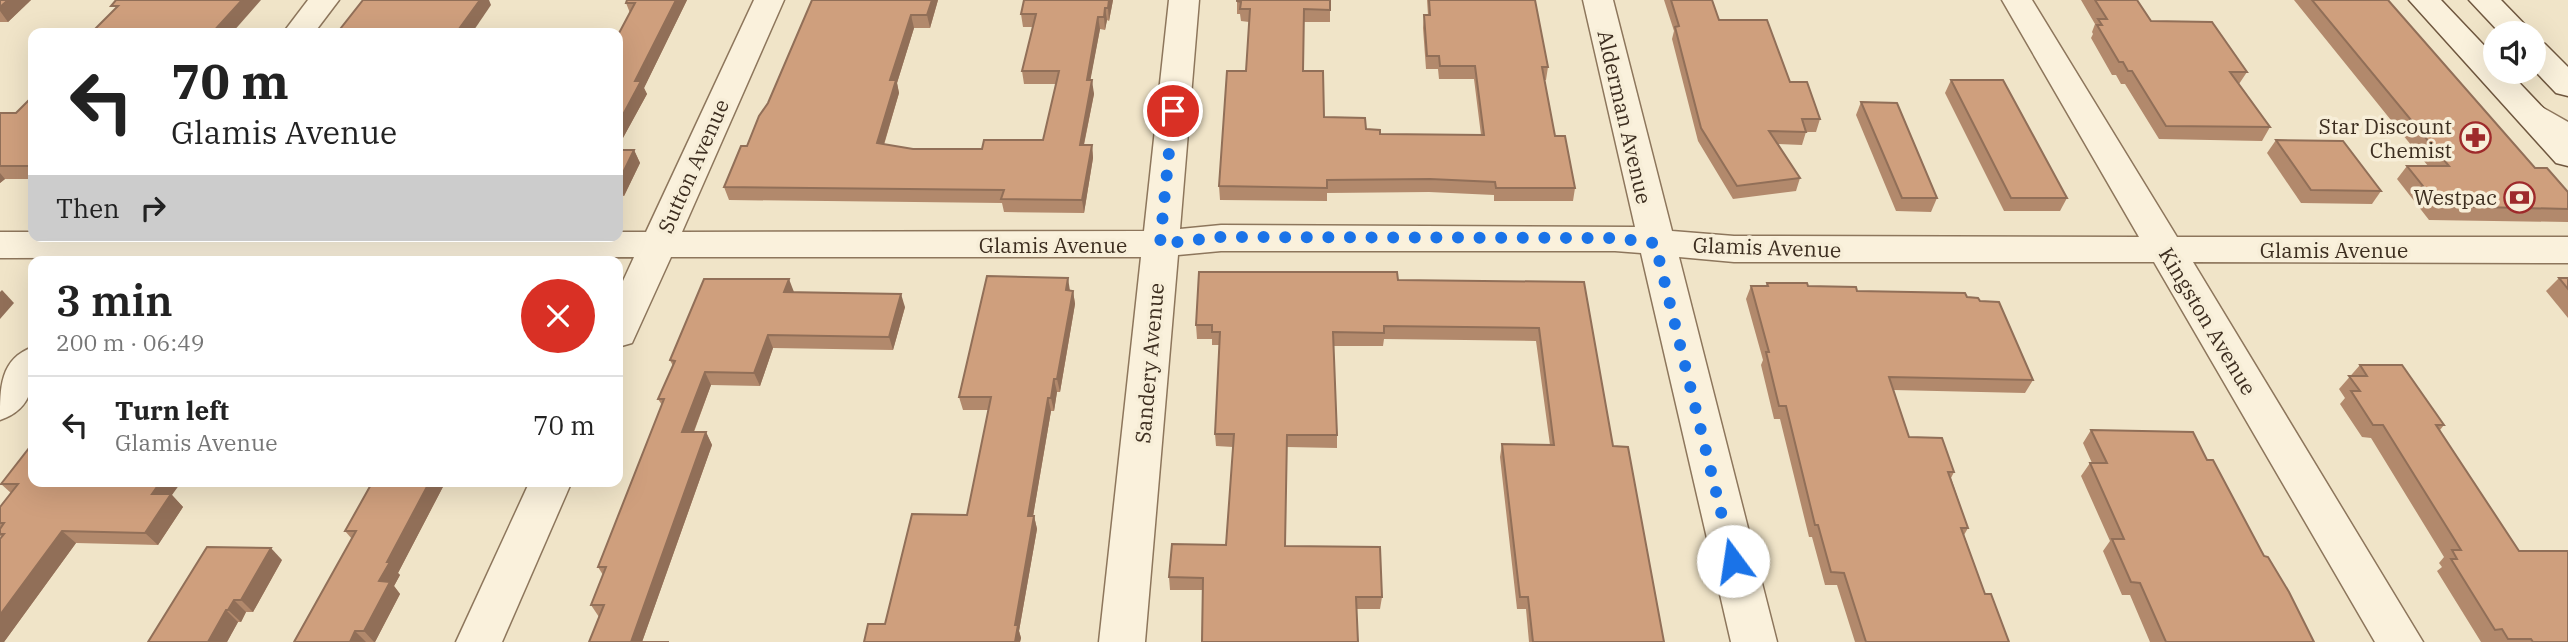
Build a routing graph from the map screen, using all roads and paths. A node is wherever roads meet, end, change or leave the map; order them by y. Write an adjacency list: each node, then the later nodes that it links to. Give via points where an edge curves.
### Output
1 (324, 0): 9 (street)
2 (769, 0): 18 (street, Sutton Avenue)
3 (1184, 0): 16 (street, Sandery Avenue)
4 (1598, 0): 15 (street, Alderman Avenue)
5 (2017, 0): 21 (street, Kingston Avenue)
6 (2424, 0): 12 (street)
7 (2484, 0): 8 (street)
8 (2505, 21)
9 (302, 28)
10 (2546, 63): 11 (street)
11 (2568, 86)
12 (2515, 98): 13 (lane); 14 (street)
13 (2568, 130)
14 (2568, 155)
15 (1655, 243): 16 (street, Glamis Avenue, via 1615,238 1221,237); 21 (street, Glamis Avenue, via 1734,249); 28 (street, Alderman Avenue)
16 (1160, 244): 18 (street, Glamis Avenue); 27 (street, Sandery Avenue)
17 (0, 245): 19 (street, Glamis Avenue)
18 (657, 246): 19 (street, Glamis Avenue); 22 (street, Sutton Avenue)
19 (126, 248)
20 (2568, 250): 21 (street, Glamis Avenue)
21 (2166, 251): 29 (street, Kingston Avenue)
22 (623, 322)
23 (28, 368): 24 (street)
24 (0, 404)
25 (548, 487): 26 (street)
26 (479, 642)
27 (1122, 642)
28 (1754, 642)
29 (2400, 642)

